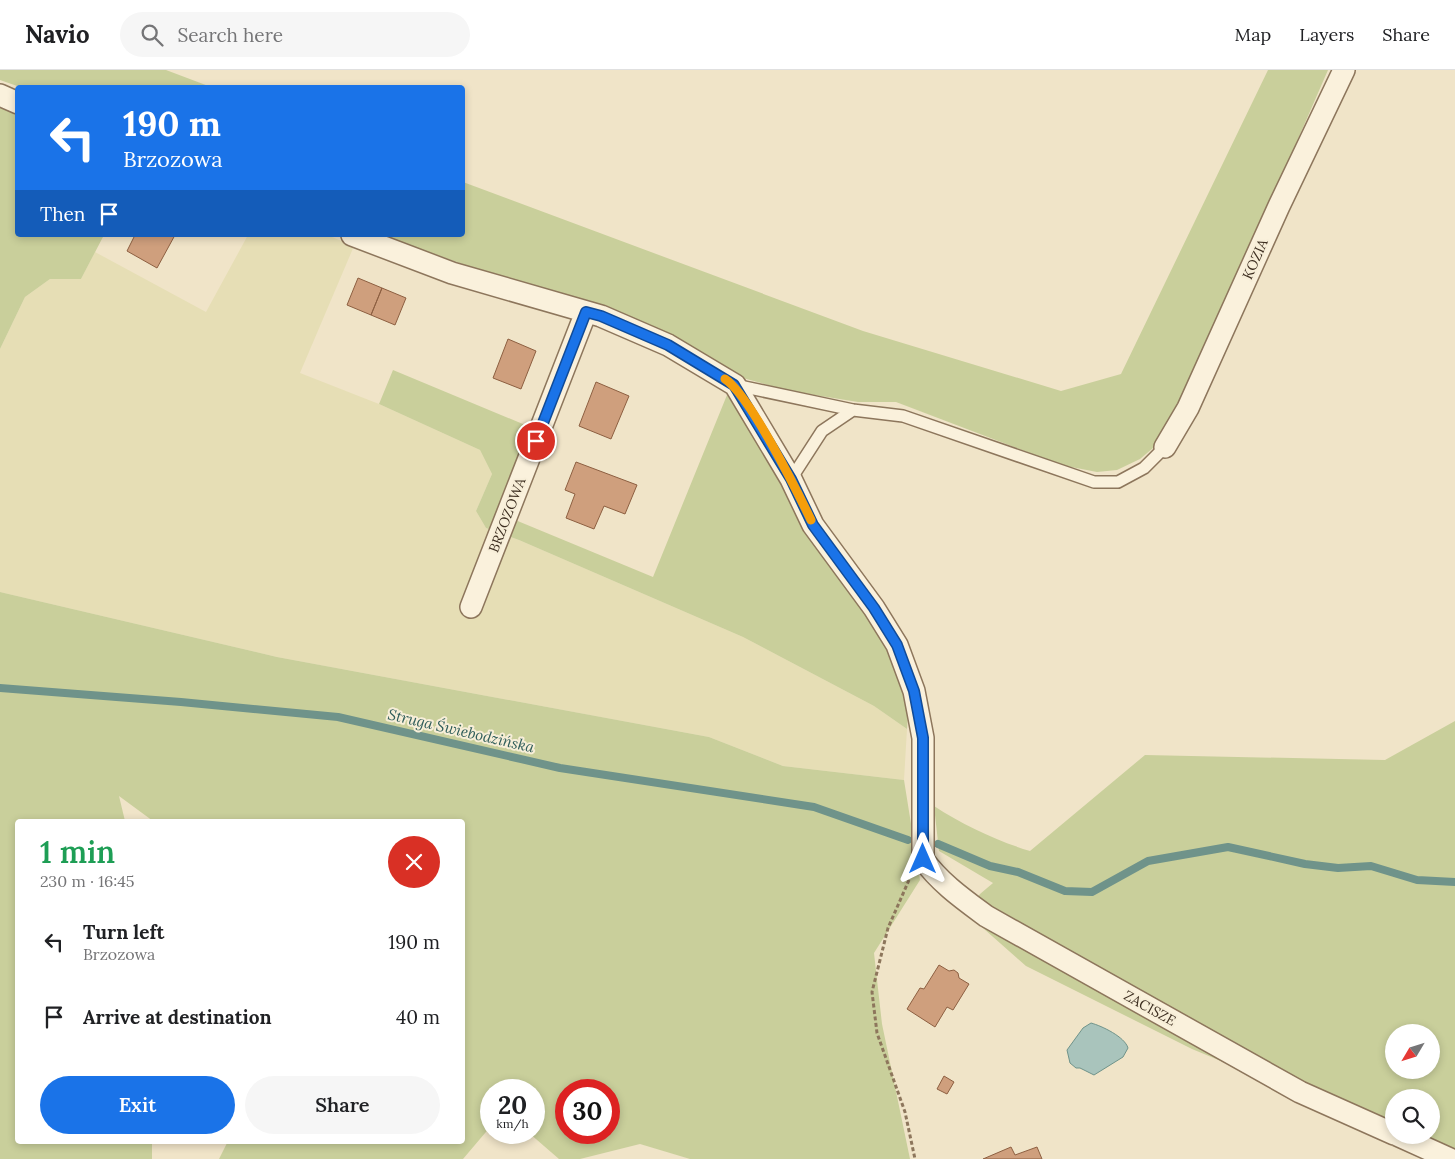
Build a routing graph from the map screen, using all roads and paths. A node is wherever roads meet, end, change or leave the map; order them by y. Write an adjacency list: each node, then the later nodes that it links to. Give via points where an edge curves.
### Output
1 (1344, 70): 8 (street, KOZIA, via 1188,408)
2 (0, 96): 3 (street)
3 (15, 101)
4 (357, 237): 5 (street, via 452,273)
5 (586, 312): 6 (street, via 668,345); 10 (street, BRZOZOWA)
6 (734, 385): 7 (lane); 9 (street)
7 (853, 410): 8 (lane, via 903,416 1094,482 1118,482 1144,468); 9 (lane, via 822,431)
8 (1165, 447)
9 (791, 479): 11 (street, via 813,525 897,645 914,691 923,738)
10 (471, 607)
11 (923, 859): 12 (street, ZACISZE, via 956,893 986,916 1300,1092); 14 (path, via 911,875 888,928 872,992 877,1034 905,1112)
12 (1385, 1130)
13 (1417, 1144): 15 (street, ZACISZE)
14 (916, 1159)
15 (1450, 1159)

